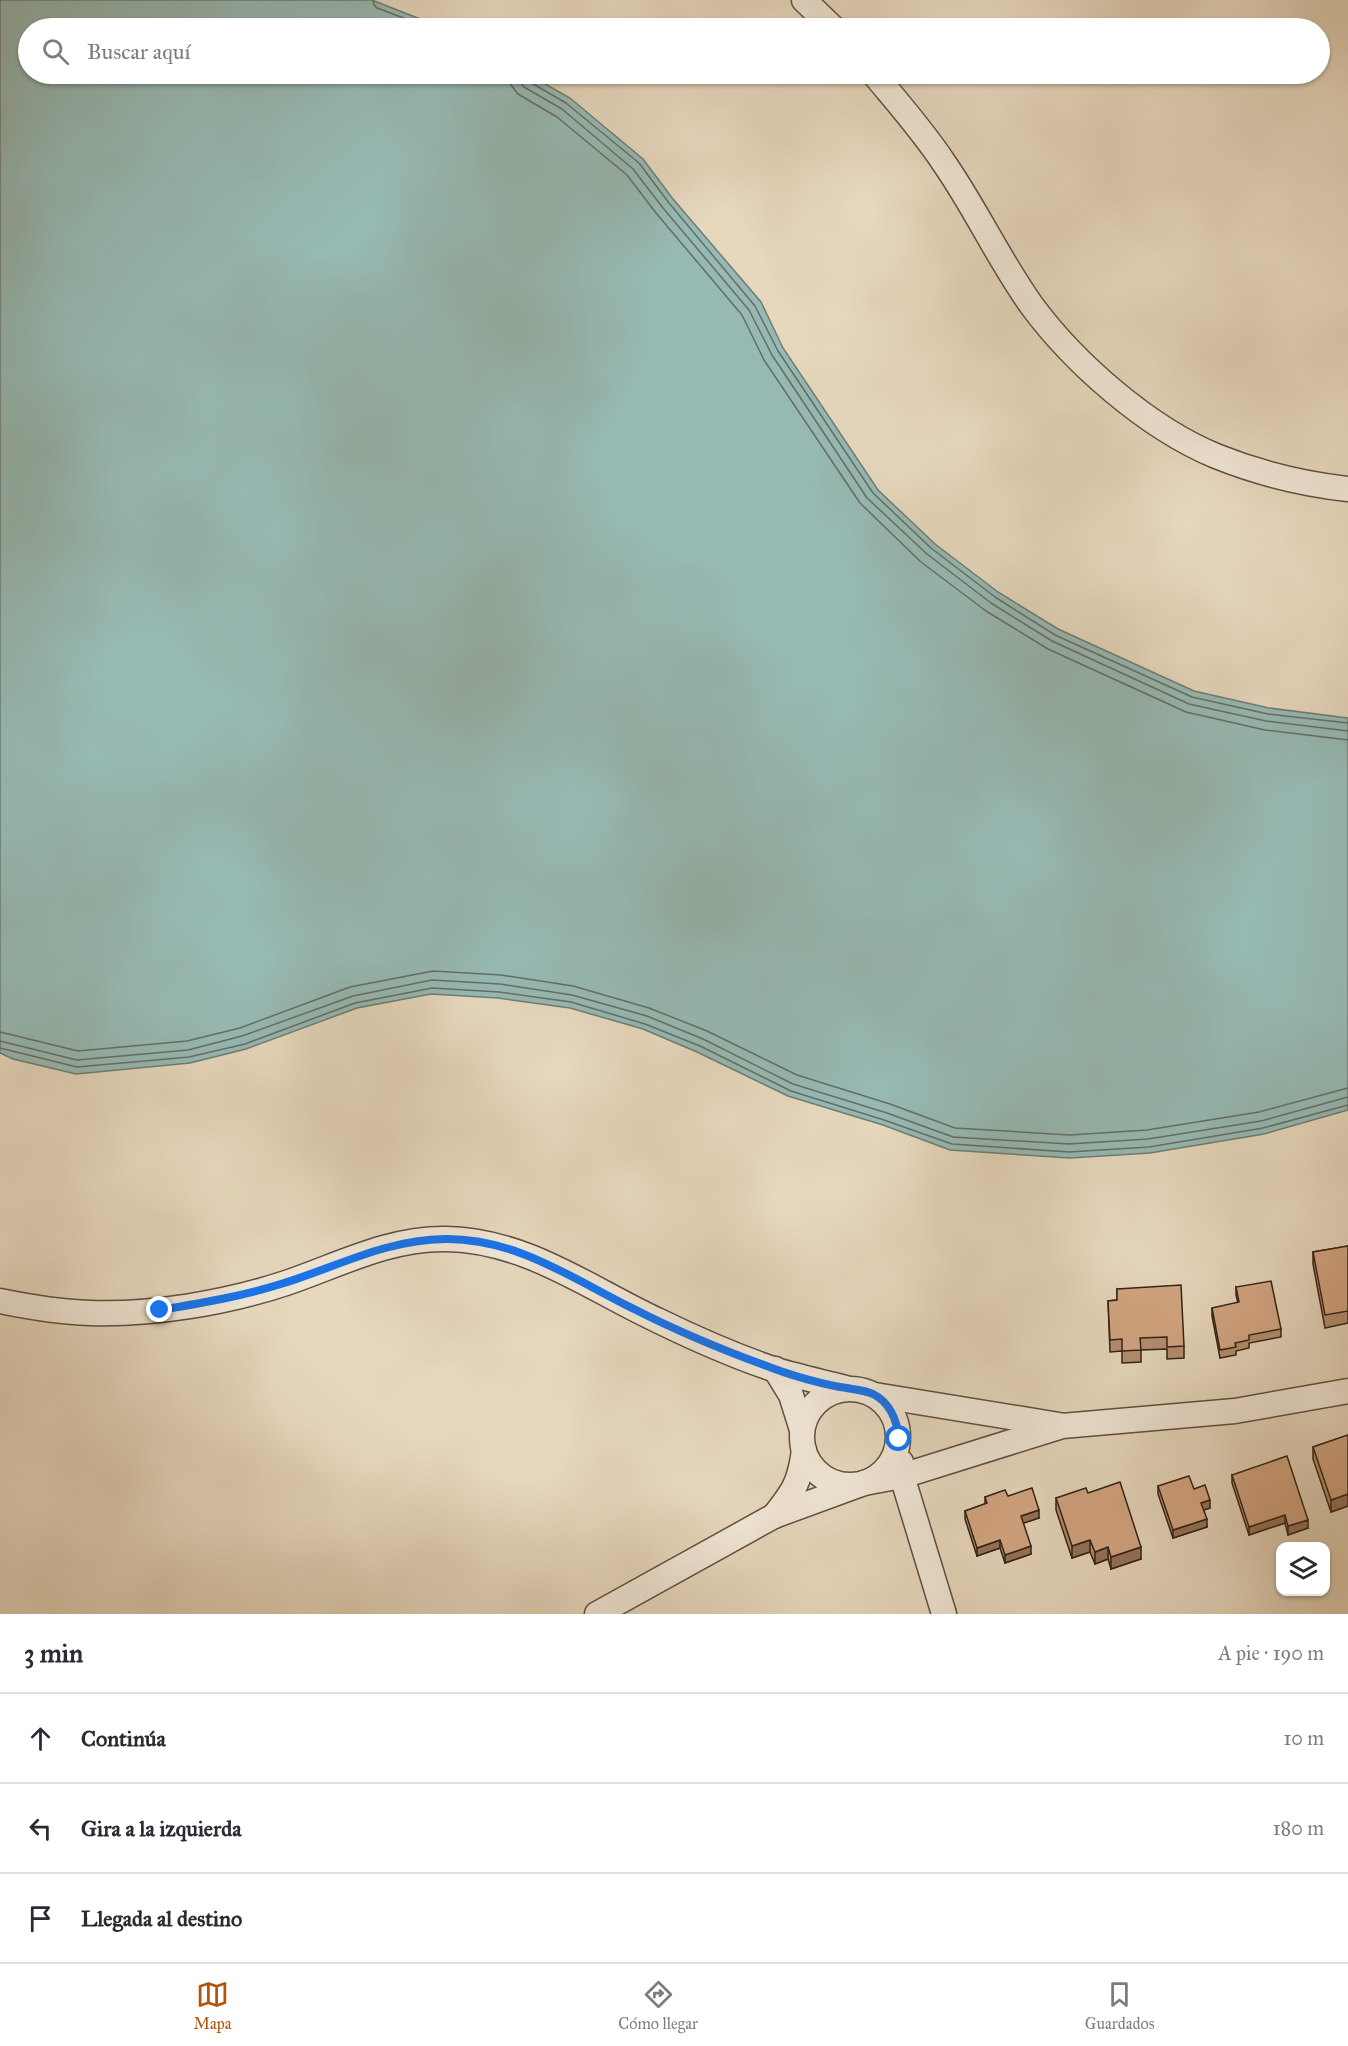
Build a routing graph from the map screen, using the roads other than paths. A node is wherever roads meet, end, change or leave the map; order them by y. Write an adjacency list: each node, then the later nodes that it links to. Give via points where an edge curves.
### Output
1 (804, 0): 2 (street)
2 (823, 18)
3 (882, 84): 4 (street, via 944,161 1033,307 1102,381 1166,428 1215,455 1294,480)
4 (1348, 489)
5 (0, 1301): 6 (street, via 90,1313 160,1310 284,1284 402,1242 482,1242 523,1253 657,1320)
6 (775, 1369): 7 (street); 12 (street, via 791,1395)
7 (846, 1388): 9 (street); 12 (street, via 830,1392 817,1402 807,1415)
8 (1348, 1391): 10 (street, via 1235,1411)
9 (875, 1395): 10 (street); 11 (street, via 893,1414)
10 (1062, 1426): 13 (street)
11 (899, 1439): 13 (street); 14 (street, via 888,1467)
12 (803, 1440): 14 (street, via 810,1464 820,1475 841,1484); 15 (street, via 801,1474 793,1492)
13 (902, 1476): 14 (street); 17 (street)
14 (864, 1483): 15 (street)
15 (774, 1515): 16 (street)
16 (597, 1614)
17 (944, 1614)

